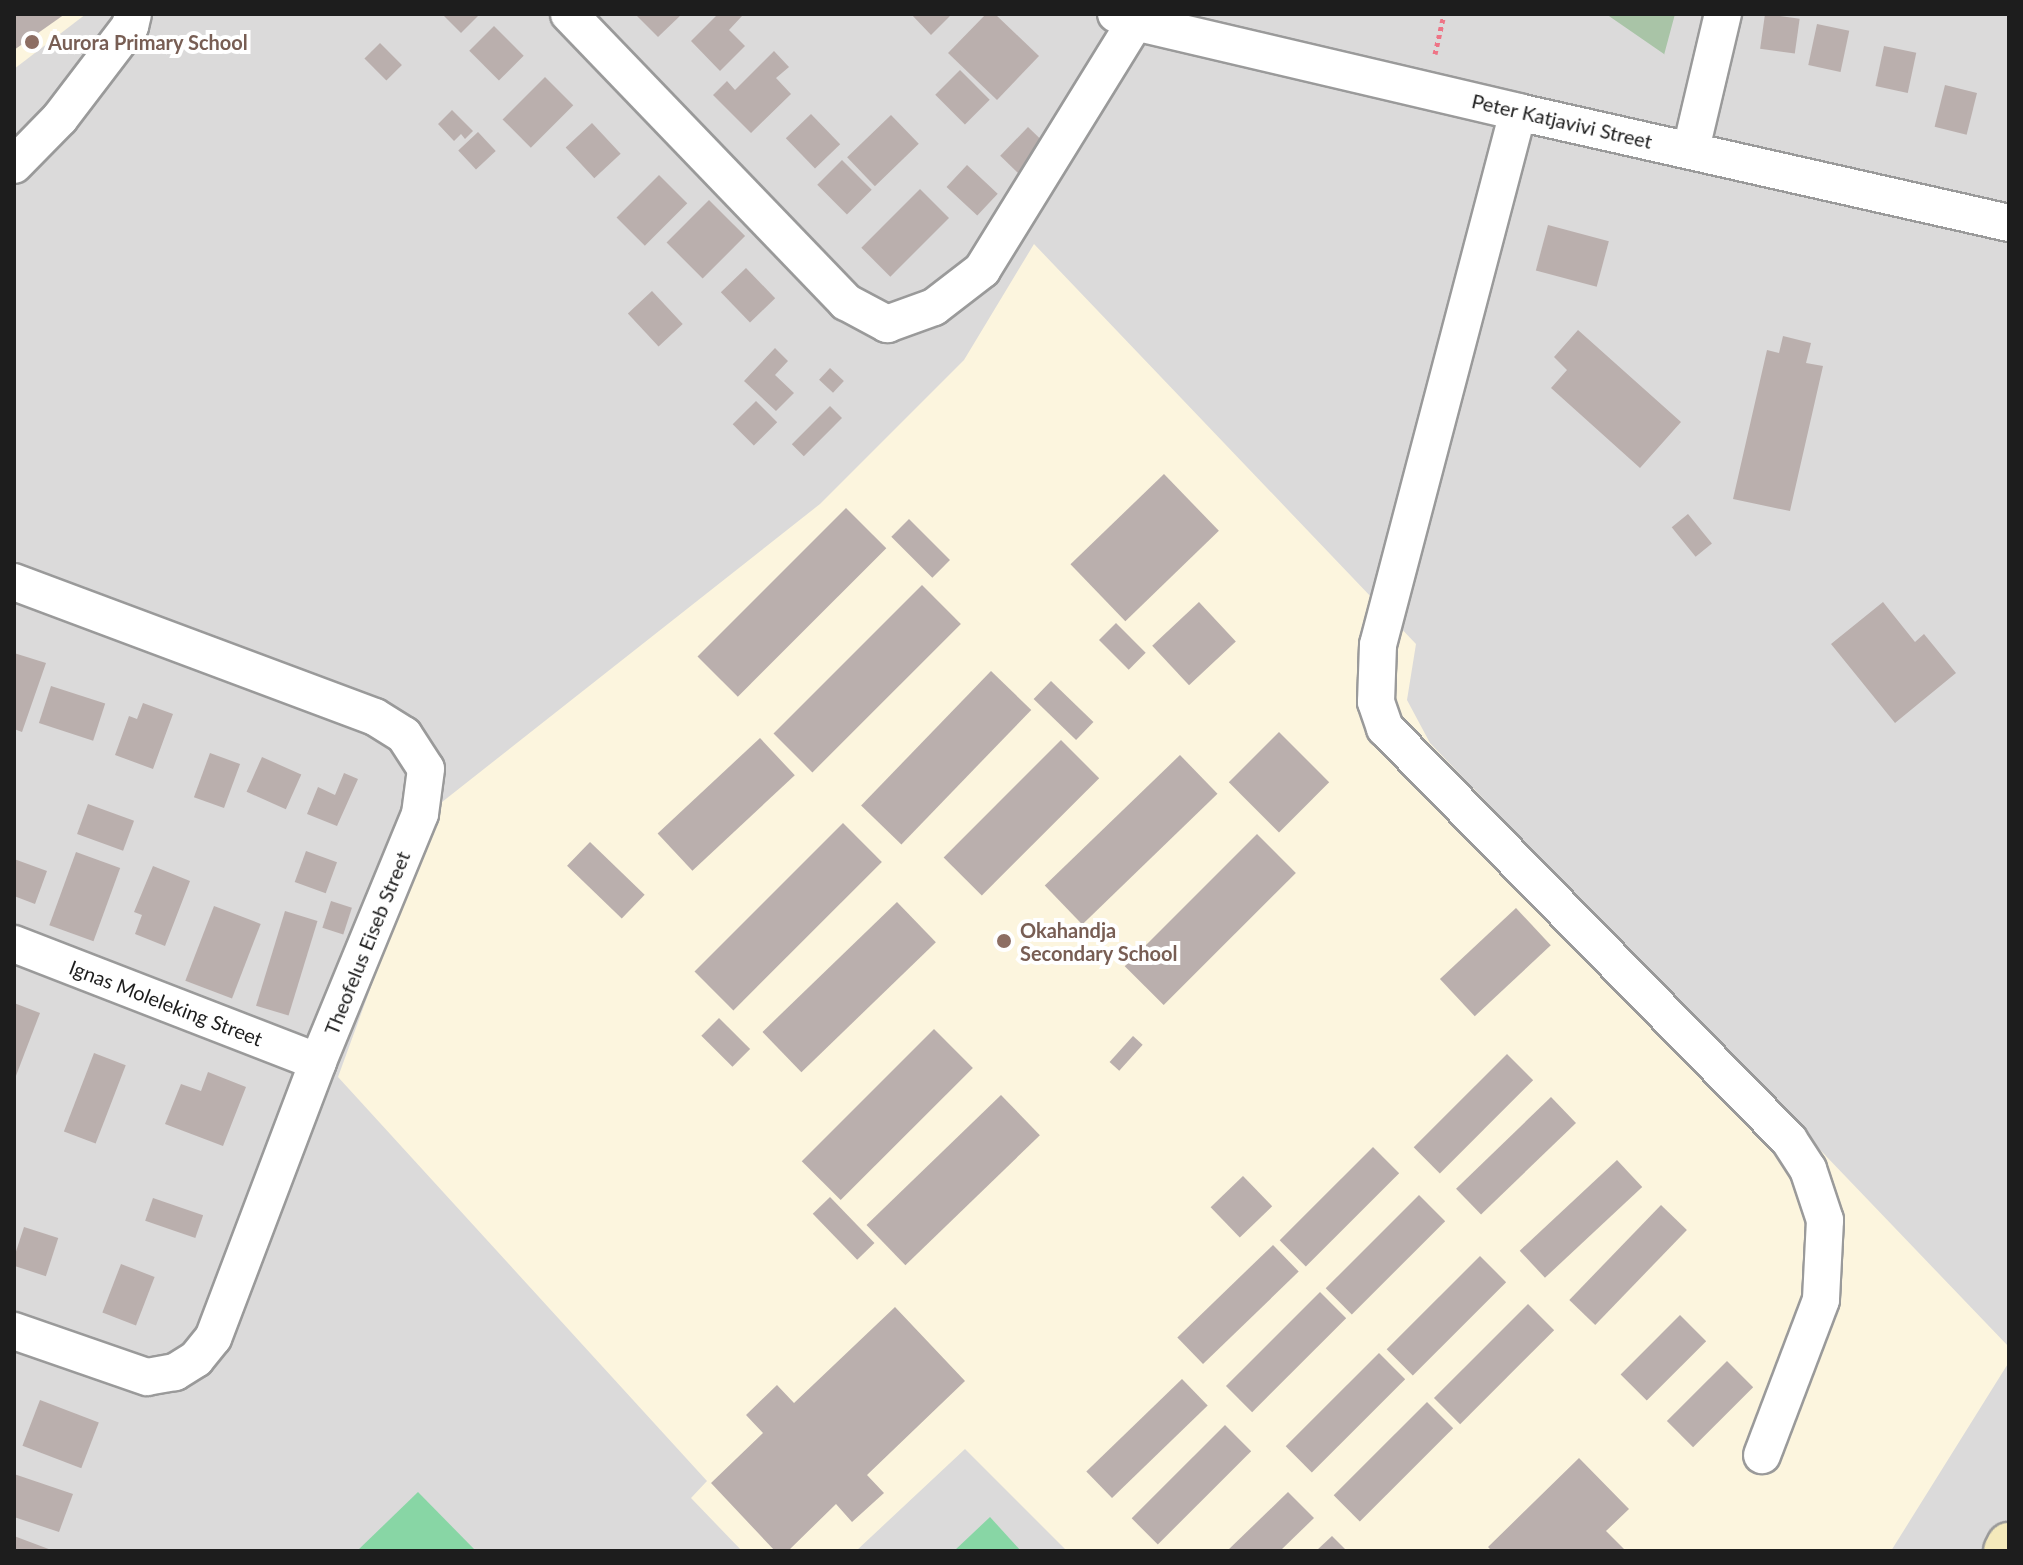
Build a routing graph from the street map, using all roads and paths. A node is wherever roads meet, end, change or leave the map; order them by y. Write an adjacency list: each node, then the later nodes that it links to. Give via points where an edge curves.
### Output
1 (133, 14): 7 (street, via 130,26 60,118)
2 (569, 14): 4 (street, via 846,302 887,324 934,307 982,270)
3 (1723, 14): 6 (street)
4 (1126, 18): 5 (street, Peter Katjavivi Street)
5 (1518, 112): 6 (street, Peter Katjavivi Street); 13 (street, via 1378,645 1376,702 1385,728 1789,1140 1808,1169 1825,1220 1821,1300)
6 (1691, 149): 8 (street, Peter Katjavivi Street)
7 (14, 165)
8 (2009, 223)
9 (14, 582): 11 (street, Theofelus Eiseb Street, via 375,717 404,735 426,769 420,814)
10 (14, 944): 11 (street, Ignas Moleleking Street)
11 (318, 1062): 12 (street, Theofelus Eiseb Street, via 213,1338 196,1359 175,1372 147,1377)
12 (14, 1331)
13 (1762, 1455)
14 (2009, 1545): 15 (street)
15 (2006, 1551)

